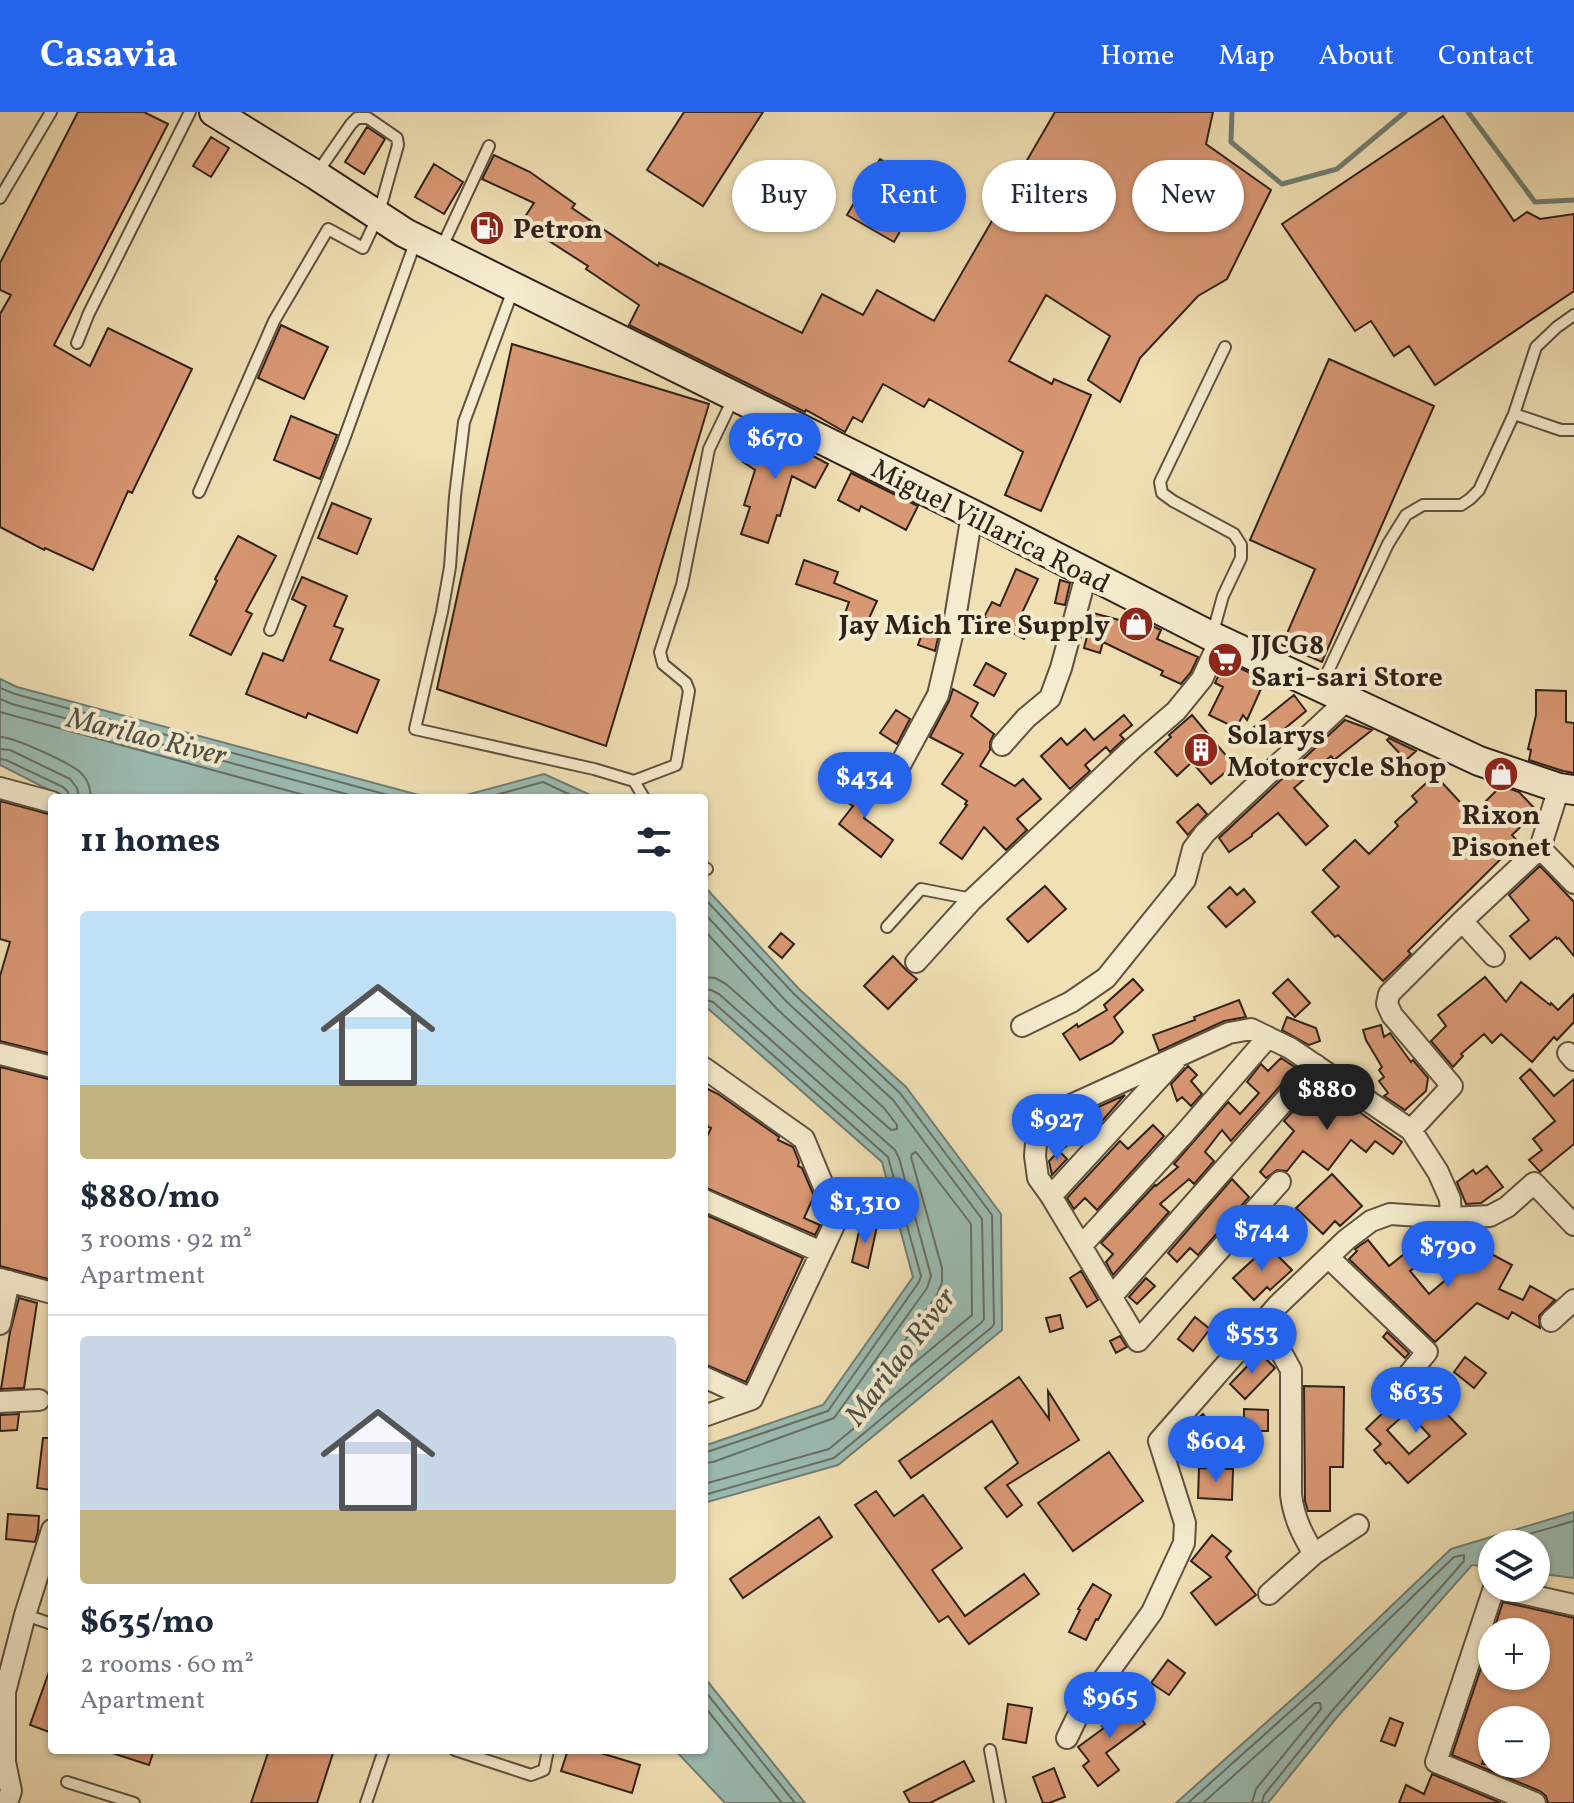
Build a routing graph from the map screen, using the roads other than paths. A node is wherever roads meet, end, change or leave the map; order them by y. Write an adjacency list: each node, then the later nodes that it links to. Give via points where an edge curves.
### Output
1 (51, 112): 6 (lane)
2 (190, 112): 11 (lane)
3 (214, 112): 5 (main road, Miguel Villarica Road)
4 (489, 146): 8 (lane)
5 (316, 175): 7 (main road, Miguel Villarica Road); 7 (lane, via 351,124 368,118 397,138 398,145)
6 (0, 198)
7 (378, 216): 8 (main road, Miguel Villarica Road); 16 (lane, via 363,248 328,229 274,321)
8 (428, 245): 9 (main road, Miguel Villarica Road); 19 (lane)
9 (514, 288): 13 (main road, Miguel Villarica Road); 25 (lane, via 464,422 450,567 415,729)
10 (1574, 315): 14 (lane, via 1536,347)
11 (77, 343)
12 (1225, 347): 20 (lane, via 1160,482 1162,493 1234,534 1241,545 1241,558 1223,596)
13 (734, 397): 17 (main road, Miguel Villarica Road); 25 (lane, via 709,449 682,585 660,652 663,664 689,691 676,765)
14 (1514, 414): 15 (lane); 21 (lane, via 1470,499 1461,505 1423,505 1406,515)
15 (1574, 430)
16 (199, 492)
17 (972, 514): 18 (main road, Miguel Villarica Road); 24 (street, via 938,695)
18 (1087, 572): 20 (main road, Miguel Villarica Road); 23 (street, via 1050,698)
19 (270, 630)
20 (1216, 638): 21 (main road, Miguel Villarica Road); 32 (street, via 1202,679 1176,711)
21 (1320, 688): 22 (main road, Miguel Villarica Road)
22 (1347, 700): 27 (main road, Miguel Villarica Road, via 1479,761); 37 (street, via 1205,833 1193,849 1185,880 1106,978)
23 (1002, 745)
24 (899, 767)
25 (634, 781): 28 (lane)
26 (0, 788): 29 (street)
27 (1566, 789): 30 (street)
28 (642, 794)
29 (48, 801)
30 (1540, 848): 31 (street); 33 (street)
31 (1574, 883)
32 (972, 900): 34 (lane, via 921,889); 36 (street)
33 (1462, 921): 35 (street); 44 (street, via 1389,994 1392,1015 1452,1086)
34 (887, 927)
35 (1494, 956)
36 (916, 962)
37 (1022, 1026)
38 (1268, 1037): 40 (street, via 1251,1029 1229,1033); 41 (street); 50 (street)
39 (0, 1054): 42 (street)
40 (1180, 1055): 46 (street); 46 (street, via 1058,1111 1037,1130 1038,1178)
41 (1316, 1065): 44 (street); 55 (street)
42 (48, 1066)
43 (708, 1071): 51 (street, via 804,1139 837,1219)
44 (1411, 1130): 48 (street, via 1438,1172 1450,1199)
45 (1280, 1182): 55 (street, via 1138,1341)
46 (1051, 1196): 50 (street)
47 (708, 1202): 51 (street)
48 (1451, 1218): 49 (street, via 1490,1216 1534,1183); 52 (street, via 1390,1214 1371,1221)
49 (1574, 1225)
50 (1082, 1245): 55 (street)
51 (821, 1252): 62 (street)
52 (1328, 1257): 57 (street); 61 (street, via 1427,1352)
53 (5, 1280): 54 (street); 59 (street)
54 (48, 1292)
55 (1112, 1296)
56 (1574, 1300): 58 (street)
57 (1264, 1321): 68 (street, via 1291,1370 1293,1514); 75 (street, via 1159,1441 1185,1523 1184,1543 1152,1612 1079,1713)
58 (1551, 1321)
59 (0, 1324)
60 (708, 1379): 62 (street)
61 (1391, 1396)
62 (752, 1399): 65 (street)
63 (39, 1400): 64 (street)
64 (0, 1402)
65 (708, 1415)
66 (1358, 1525): 68 (street)
67 (48, 1543): 73 (street)
68 (1314, 1554): 69 (street)
69 (1269, 1594)
70 (1550, 1600): 72 (street)
71 (1491, 1602): 81 (street, via 1436,1762)
72 (1574, 1605)
73 (25, 1615): 74 (lane); 82 (street, via 5,1692 5,1762 11,1791)
74 (48, 1623)
75 (1067, 1738)
76 (990, 1750): 85 (lane)
77 (383, 1754): 84 (lane)
78 (467, 1754): 79 (lane, via 531,1775 544,1770)
79 (547, 1754)
80 (67, 1782): 83 (lane)
81 (1502, 1797): 86 (street)
82 (7, 1803)
83 (134, 1803)
84 (366, 1803)
85 (1000, 1803)
86 (1535, 1803)

